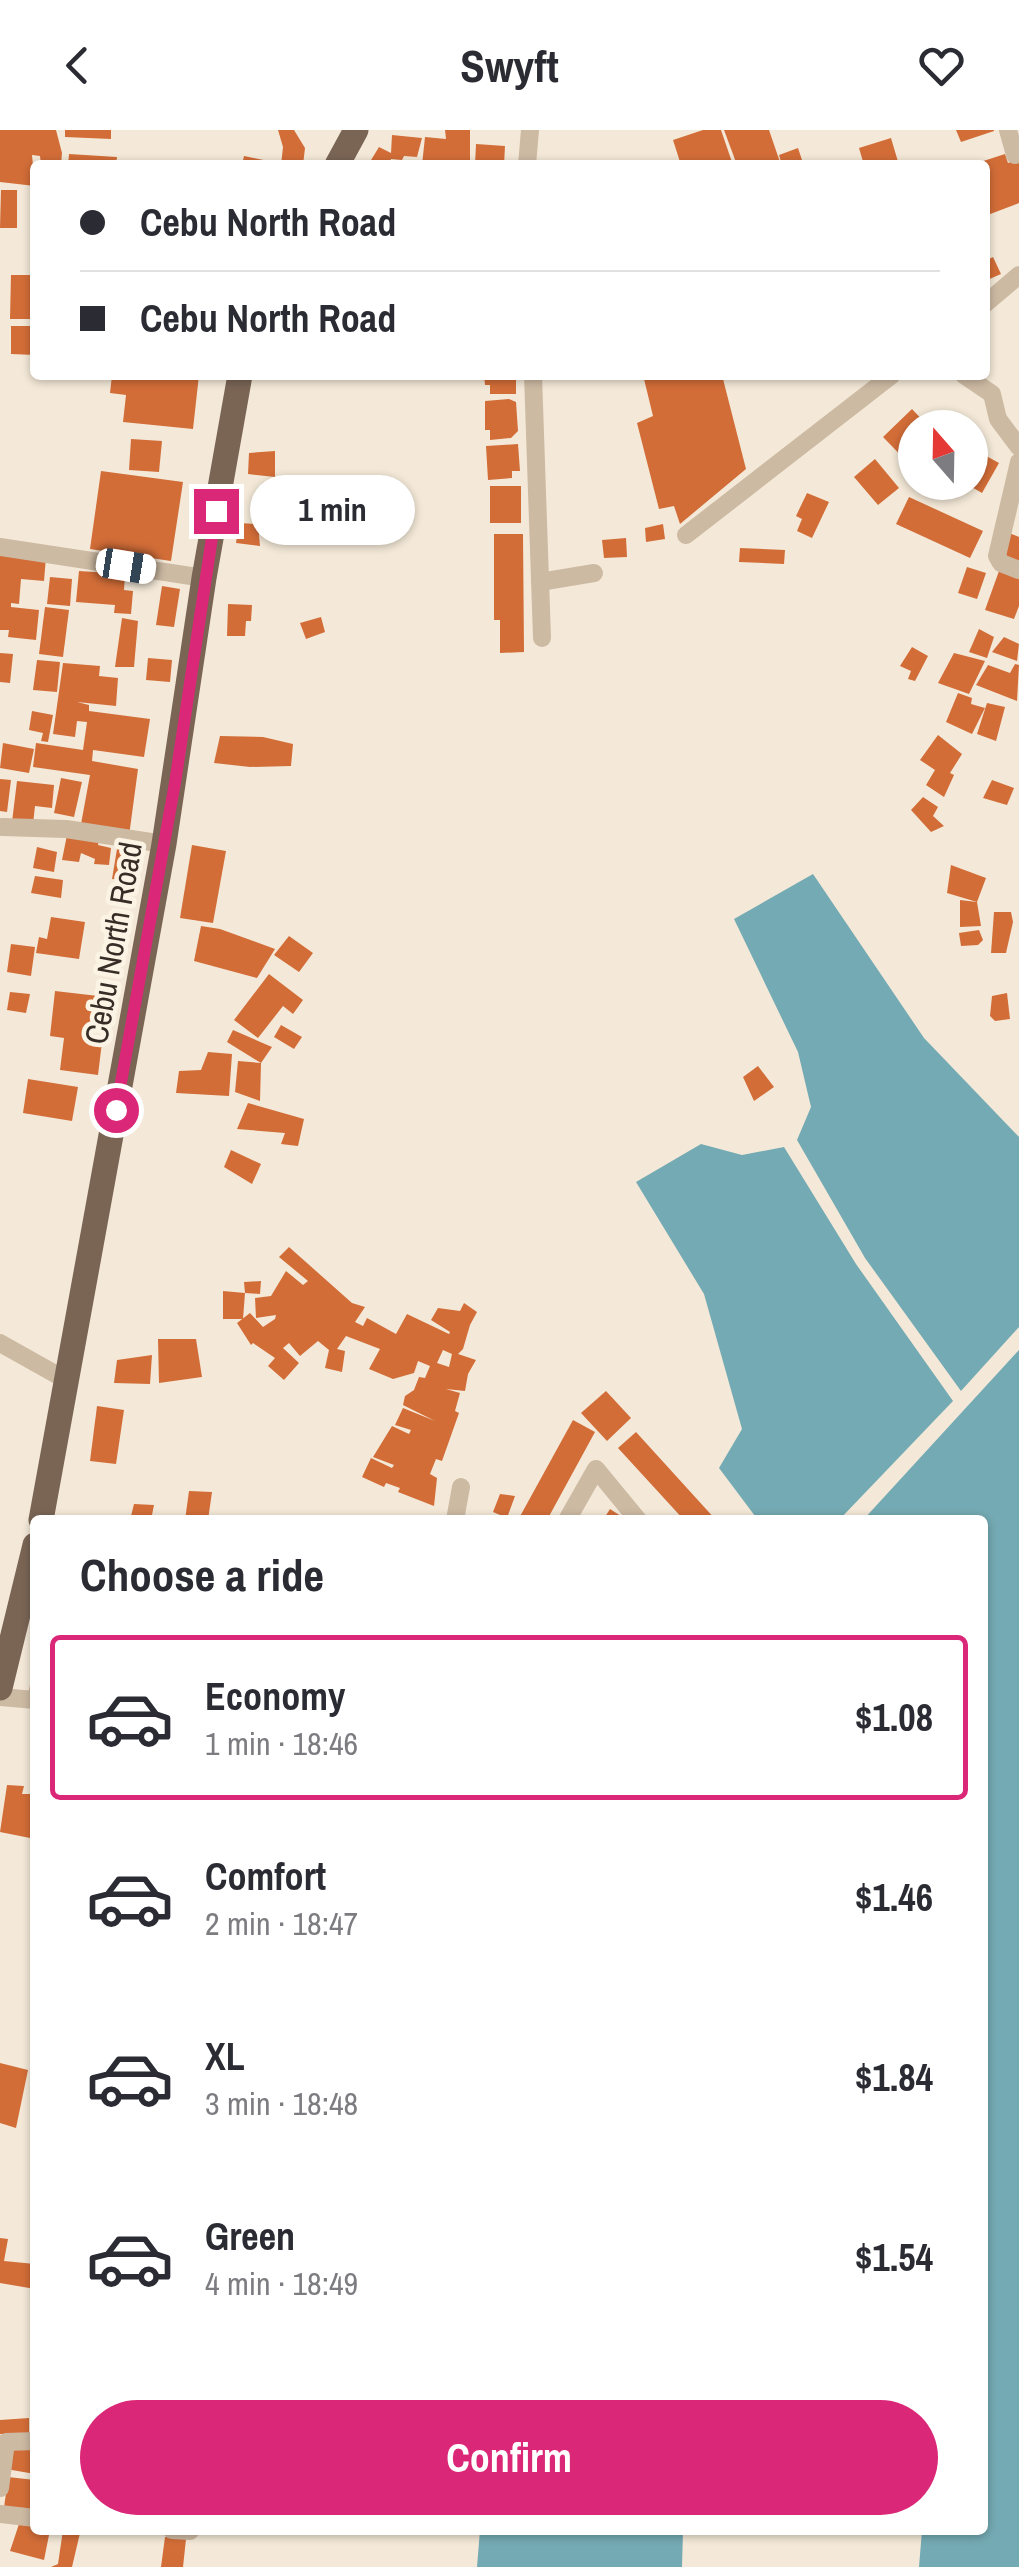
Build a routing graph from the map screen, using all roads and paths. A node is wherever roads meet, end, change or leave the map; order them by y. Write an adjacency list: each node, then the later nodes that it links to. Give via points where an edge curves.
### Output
1 (356, 130): 5 (main road)
2 (530, 130): 6 (street)
3 (1008, 130): 4 (street)
4 (1015, 155)
5 (340, 160)
6 (527, 160)
7 (1019, 276): 8 (street)
8 (990, 300)
9 (239, 380): 19 (main road, Cebu North Road)
10 (533, 380): 20 (street)
11 (886, 380): 15 (street)
12 (971, 380): 13 (street, via 992,394 998,420)
13 (1019, 447)
14 (1019, 462): 17 (street, via 998,556)
15 (686, 536)
16 (0, 546): 19 (street)
17 (1019, 570)
18 (594, 574): 20 (street)
19 (204, 578): 23 (main road, Cebu North Road)
20 (540, 582): 21 (street)
21 (542, 638)
22 (2, 827): 23 (street)
23 (164, 844): 25 (main road, Cebu North Road)
24 (0, 1343): 25 (street)
25 (66, 1380): 27 (main road, Cebu North Road)
26 (462, 1486): 28 (street)
27 (42, 1515)
28 (456, 1515)
29 (571, 1515): 30 (street, via 596,1469)
30 (634, 1515)
31 (30, 1565): 32 (main road)
32 (0, 1688)
33 (0, 1697): 34 (street)
34 (30, 1700)
35 (30, 2440): 36 (street, via 6,2442)
36 (0, 2488)
37 (0, 2514): 38 (street)
38 (30, 2517)

